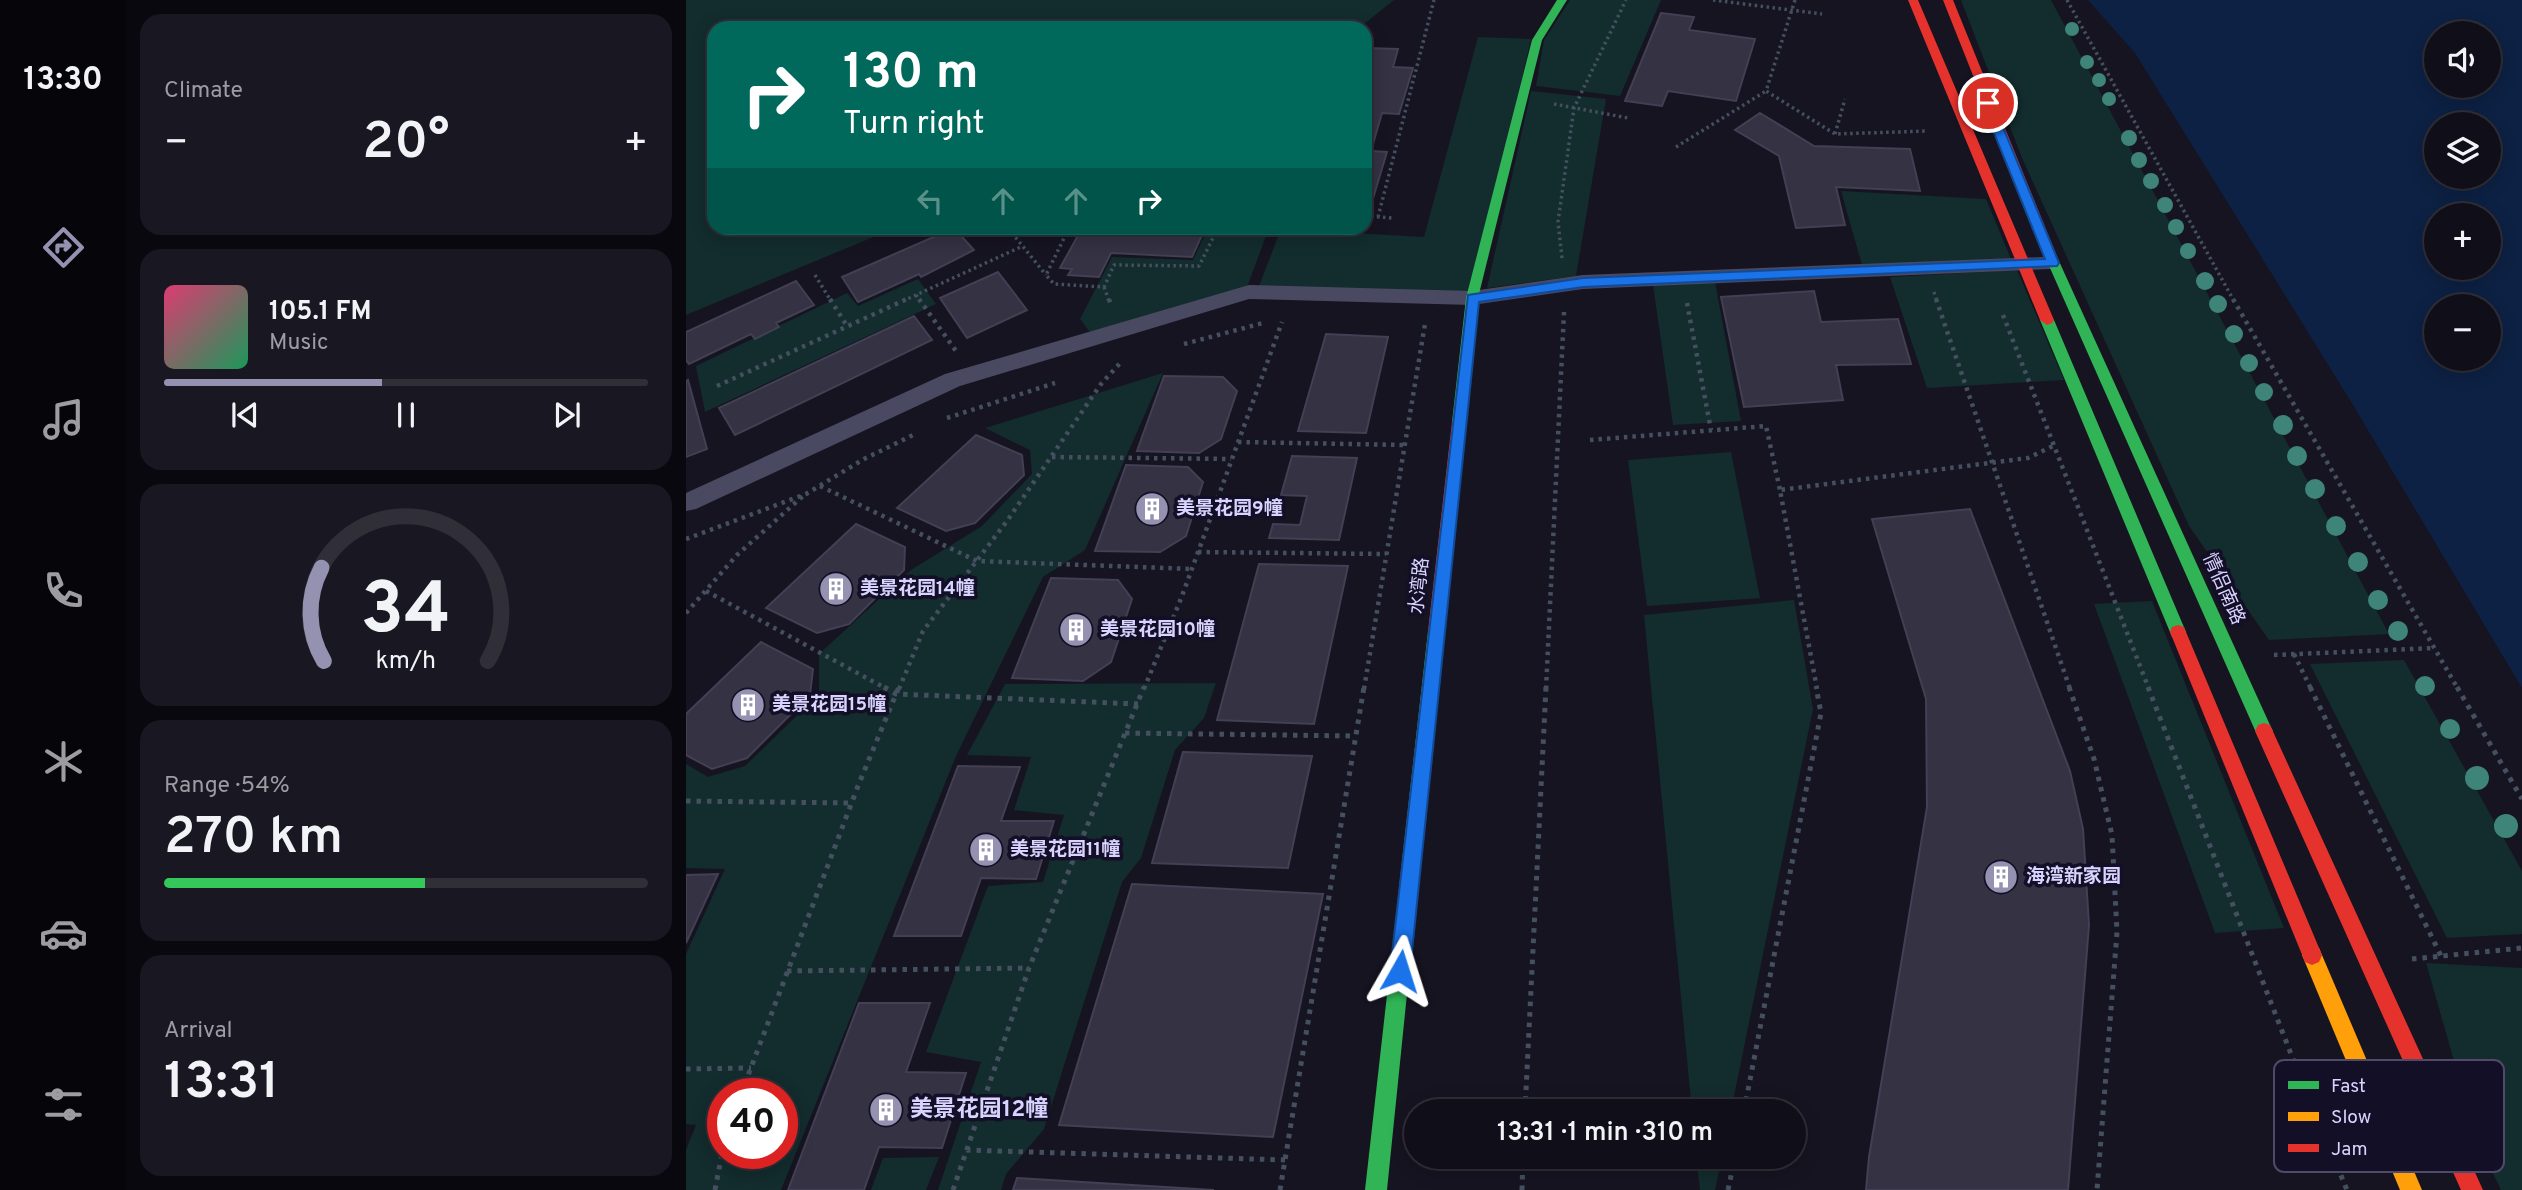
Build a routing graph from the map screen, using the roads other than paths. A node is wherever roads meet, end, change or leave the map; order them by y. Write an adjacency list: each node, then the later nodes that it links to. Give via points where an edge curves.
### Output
1 (1562, 0): 6 (main road, 水湾路, via 1537,40)
2 (1913, 0): 5 (main road)
3 (1948, 0): 4 (main road, 情侣南路)
4 (2053, 263): 5 (lane); 9 (main road, 情侣南路)
5 (2021, 264): 6 (lane, via 1565,285); 8 (main road)
6 (1472, 298): 7 (lane, via 1249,292 953,380); 12 (main road, 水湾路)
7 (688, 502)
8 (2356, 1060)
9 (2414, 1060)
10 (2403, 1172): 13 (main road)
11 (2464, 1172): 14 (main road, 情侣南路)
12 (1376, 1190)
13 (2411, 1190)
14 (2472, 1190)

